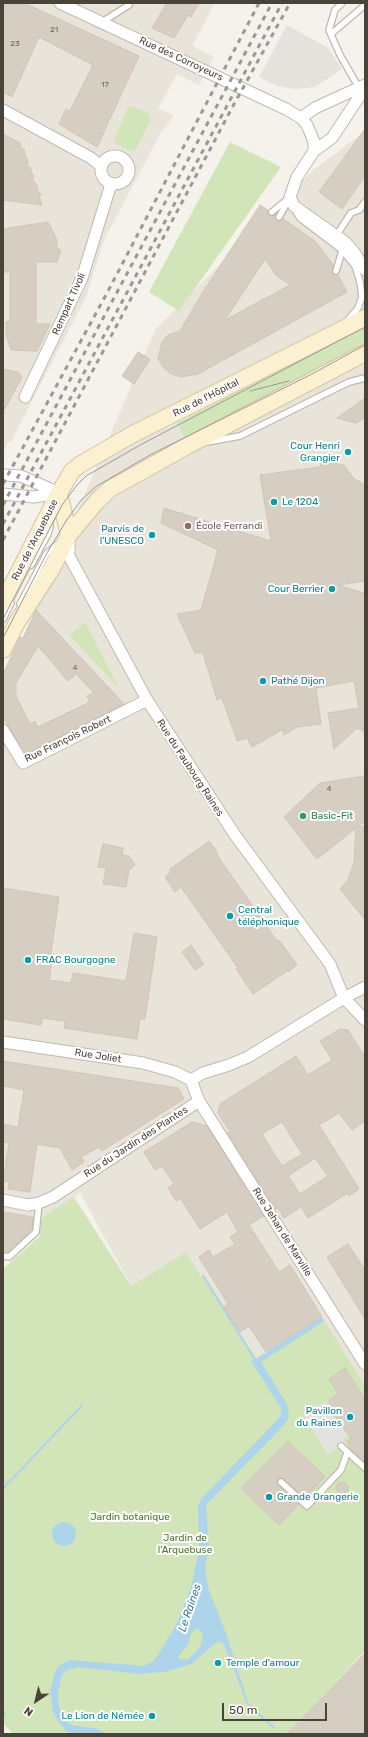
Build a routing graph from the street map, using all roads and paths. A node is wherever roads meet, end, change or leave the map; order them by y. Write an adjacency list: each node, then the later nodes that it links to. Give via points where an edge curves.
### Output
1 (60, 3): 5 (street, Rue des Corroyeurs)
2 (342, 3): 6 (lane, via 335,10 329,30)
3 (129, 5): 5 (lane)
4 (365, 5): 6 (lane)
5 (102, 22): 9 (street, Rue des Corroyeurs)
6 (331, 34): 7 (lane, via 340,55)
7 (363, 87): 9 (street, via 315,108); 10 (street, via 332,138)
8 (3, 110): 11 (street)
9 (301, 118): 10 (street, Rue des Corroyeurs, via 312,136)
10 (314, 151): 13 (street, via 297,176)
11 (101, 166): 12 (street, via 102,176); 12 (street, via 108,158 114,156 120,157 127,164 126,178 118,184)
12 (112, 184): 24 (street, Rempart Tivoli, via 82,278)
13 (292, 202): 15 (lane); 16 (lane); 17 (street); 17 (lane, via 300,218)
14 (365, 202): 17 (lane, via 359,210 350,213)
15 (272, 212)
16 (279, 217)
17 (341, 243): 18 (lane); 19 (street, via 354,252); 21 (lane, via 355,266 362,297 358,308)
18 (335, 269)
19 (365, 270)
20 (365, 318): 21 (main road, Rue de l'Hôpital)
21 (337, 332): 27 (main road, Rue de l'Hôpital, via 133,434 81,464 72,471)
22 (365, 353): 25 (main road)
23 (365, 378): 25 (lane, via 349,382 240,436)
24 (25, 397)
25 (189, 446): 29 (main road, via 110,489)
26 (3, 475): 27 (street, via 21,476)
27 (59, 493): 28 (street, via 34,497); 29 (main road, Rue du Faubourg Raines); 30 (lane, Rue de l'Arquebuse, via 48,534); 31 (main road, Rue de l'Arquebuse)
28 (3, 494)
29 (69, 535): 33 (lane, Rue de l'Arquebuse, via 47,552); 34 (main road); 35 (street, Rue du Faubourg Raines, via 69,556)
30 (27, 573)
31 (8, 601): 32 (lane, Rue de l'Arquebuse)
32 (3, 618)
33 (3, 638)
34 (3, 650)
35 (147, 700): 36 (street, Rue François Robert, via 23,763); 38 (street, Rue du Faubourg Raines, via 235,835 330,964)
36 (3, 730)
37 (365, 987): 38 (street)
38 (344, 998): 39 (street, Rue du Faubourg Raines); 41 (street, via 248,1057 203,1073)
39 (365, 1020)
40 (3, 1042): 41 (street, Rue Joliet, via 143,1063 175,1072)
41 (191, 1080): 42 (street, Rue du Jardin des Plantes)
42 (199, 1100): 44 (street, Rue du Jardin des Plantes, via 53,1197); 46 (street, Rue Jehan de Marville)
43 (3, 1200): 44 (street, Rue du Jardin des Plantes)
44 (39, 1203): 45 (lane, via 36,1232 9,1257)
45 (3, 1256)
46 (365, 1364)
47 (341, 1446): 48 (lane)
48 (347, 1453): 49 (lane); 50 (lane, via 340,1470 306,1506)
49 (365, 1468)
50 (282, 1482)

